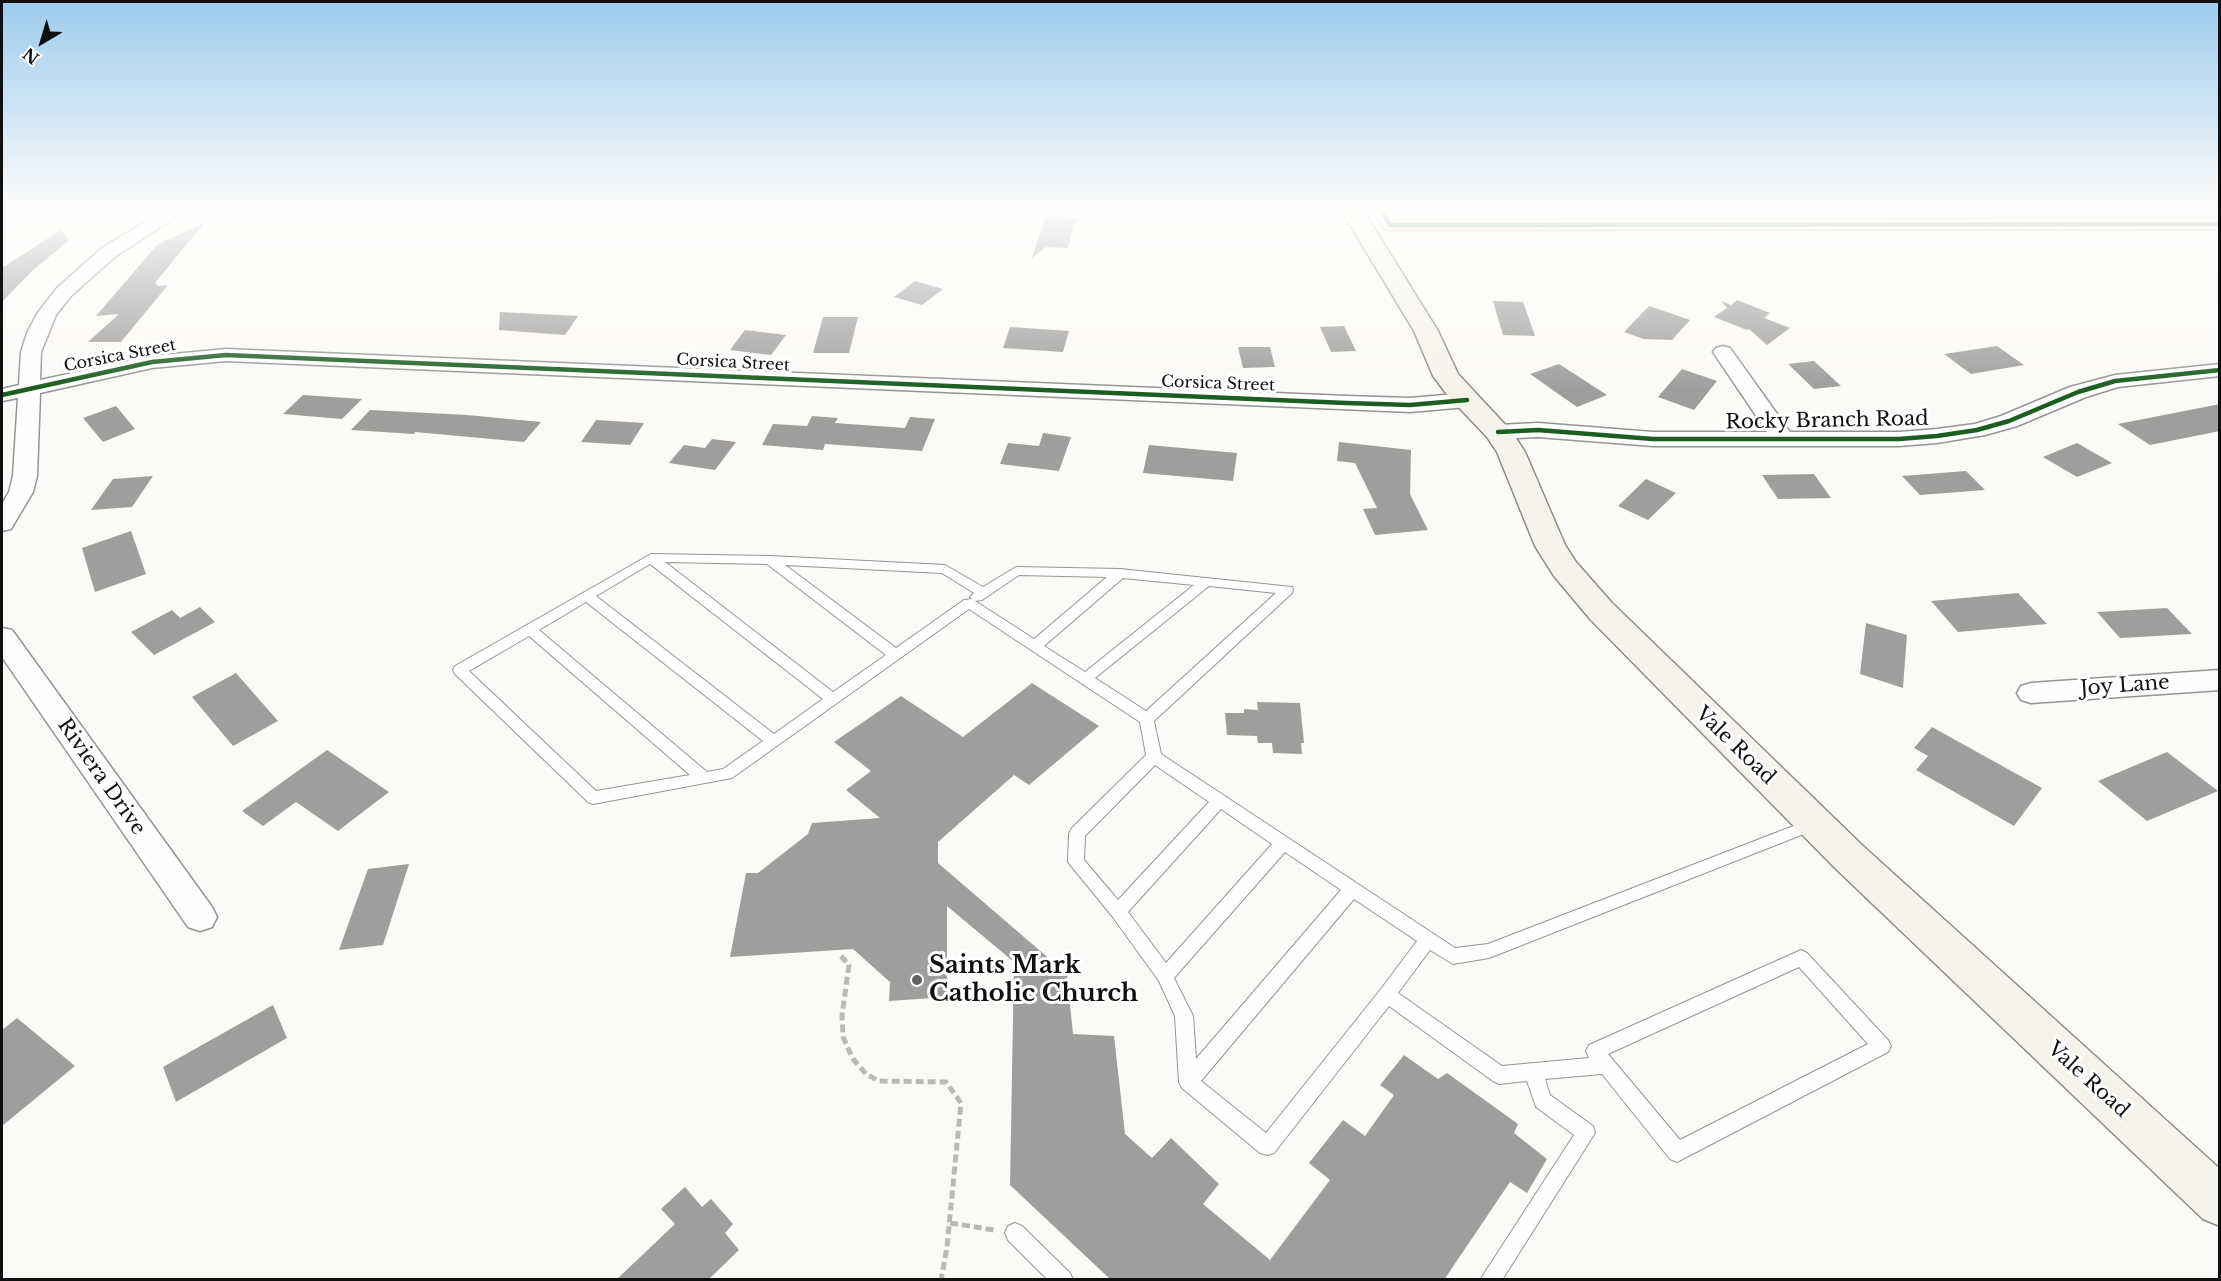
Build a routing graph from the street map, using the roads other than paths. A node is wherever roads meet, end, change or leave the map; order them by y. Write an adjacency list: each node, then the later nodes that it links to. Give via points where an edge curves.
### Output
1 (89, 270): 5 (street, via 64,292 37,333)
2 (1395, 270): 7 (main road, Vale Road, via 1446,376)
3 (1723, 352): 9 (street)
4 (2220, 370): 9 (street, Rocky Branch Road, via 2115,381 1977,430 1899,439)
5 (29, 389): 6 (street, Corsica Street); 7 (street, Corsica Street, via 152,362 226,356 1346,403 1410,405); 10 (street, via 25,476 21,492)
6 (2, 395)
7 (1467, 399): 8 (main road, Vale Road)
8 (1498, 432): 9 (street, Rocky Branch Road, via 1538,430 1653,439); 31 (main road, Vale Road, via 1511,452 1550,546 1565,569 1642,654)
9 (1783, 439)
10 (2, 523)
11 (651, 558): 12 (lane); 16 (lane); 25 (lane)
12 (770, 560): 15 (lane, via 945,569); 21 (lane)
13 (1120, 573): 14 (lane); 15 (lane, via 1016,571); 20 (lane)
14 (1206, 582): 22 (lane); 26 (lane, via 1287,590)
15 (983, 593): 17 (lane)
16 (587, 596): 18 (lane); 27 (lane)
17 (969, 603): 20 (lane); 21 (lane)
18 (530, 629): 29 (lane); 29 (lane, via 460,670 593,798)
19 (2, 637): 35 (street, Riviera Drive)
20 (1035, 646): 22 (lane)
21 (896, 655): 25 (lane)
22 (1085, 679): 26 (lane)
23 (2220, 680): 24 (street, Joy Lane)
24 (2031, 693)
25 (833, 699): 27 (lane)
26 (1147, 719): 28 (lane)
27 (773, 741): 29 (lane, via 727,774)
28 (1154, 757): 30 (lane); 34 (lane, via 1077,834 1076,862)
29 (704, 778)
30 (1219, 801): 32 (lane); 34 (lane)
31 (1814, 824): 36 (lane, via 1489,951 1453,956); 42 (main road, Vale Road)
32 (1283, 843): 33 (lane); 37 (lane)
33 (1352, 889): 36 (lane); 41 (lane)
34 (1118, 910): 37 (lane)
35 (200, 917)
36 (1428, 939): 38 (lane)
37 (1165, 976): 41 (lane, via 1184,1016)
38 (1387, 995): 40 (lane, via 1500,1075); 41 (lane, via 1267,1146)
39 (1606, 1065): 39 (lane, via 1677,1152 1882,1046 1801,958 1595,1051); 40 (lane)
40 (1533, 1071): 45 (lane, via 1543,1101 1586,1133)
41 (1188, 1082)
42 (2220, 1202)
43 (1016, 1233): 44 (lane)
44 (1063, 1280)
45 (1490, 1280)

